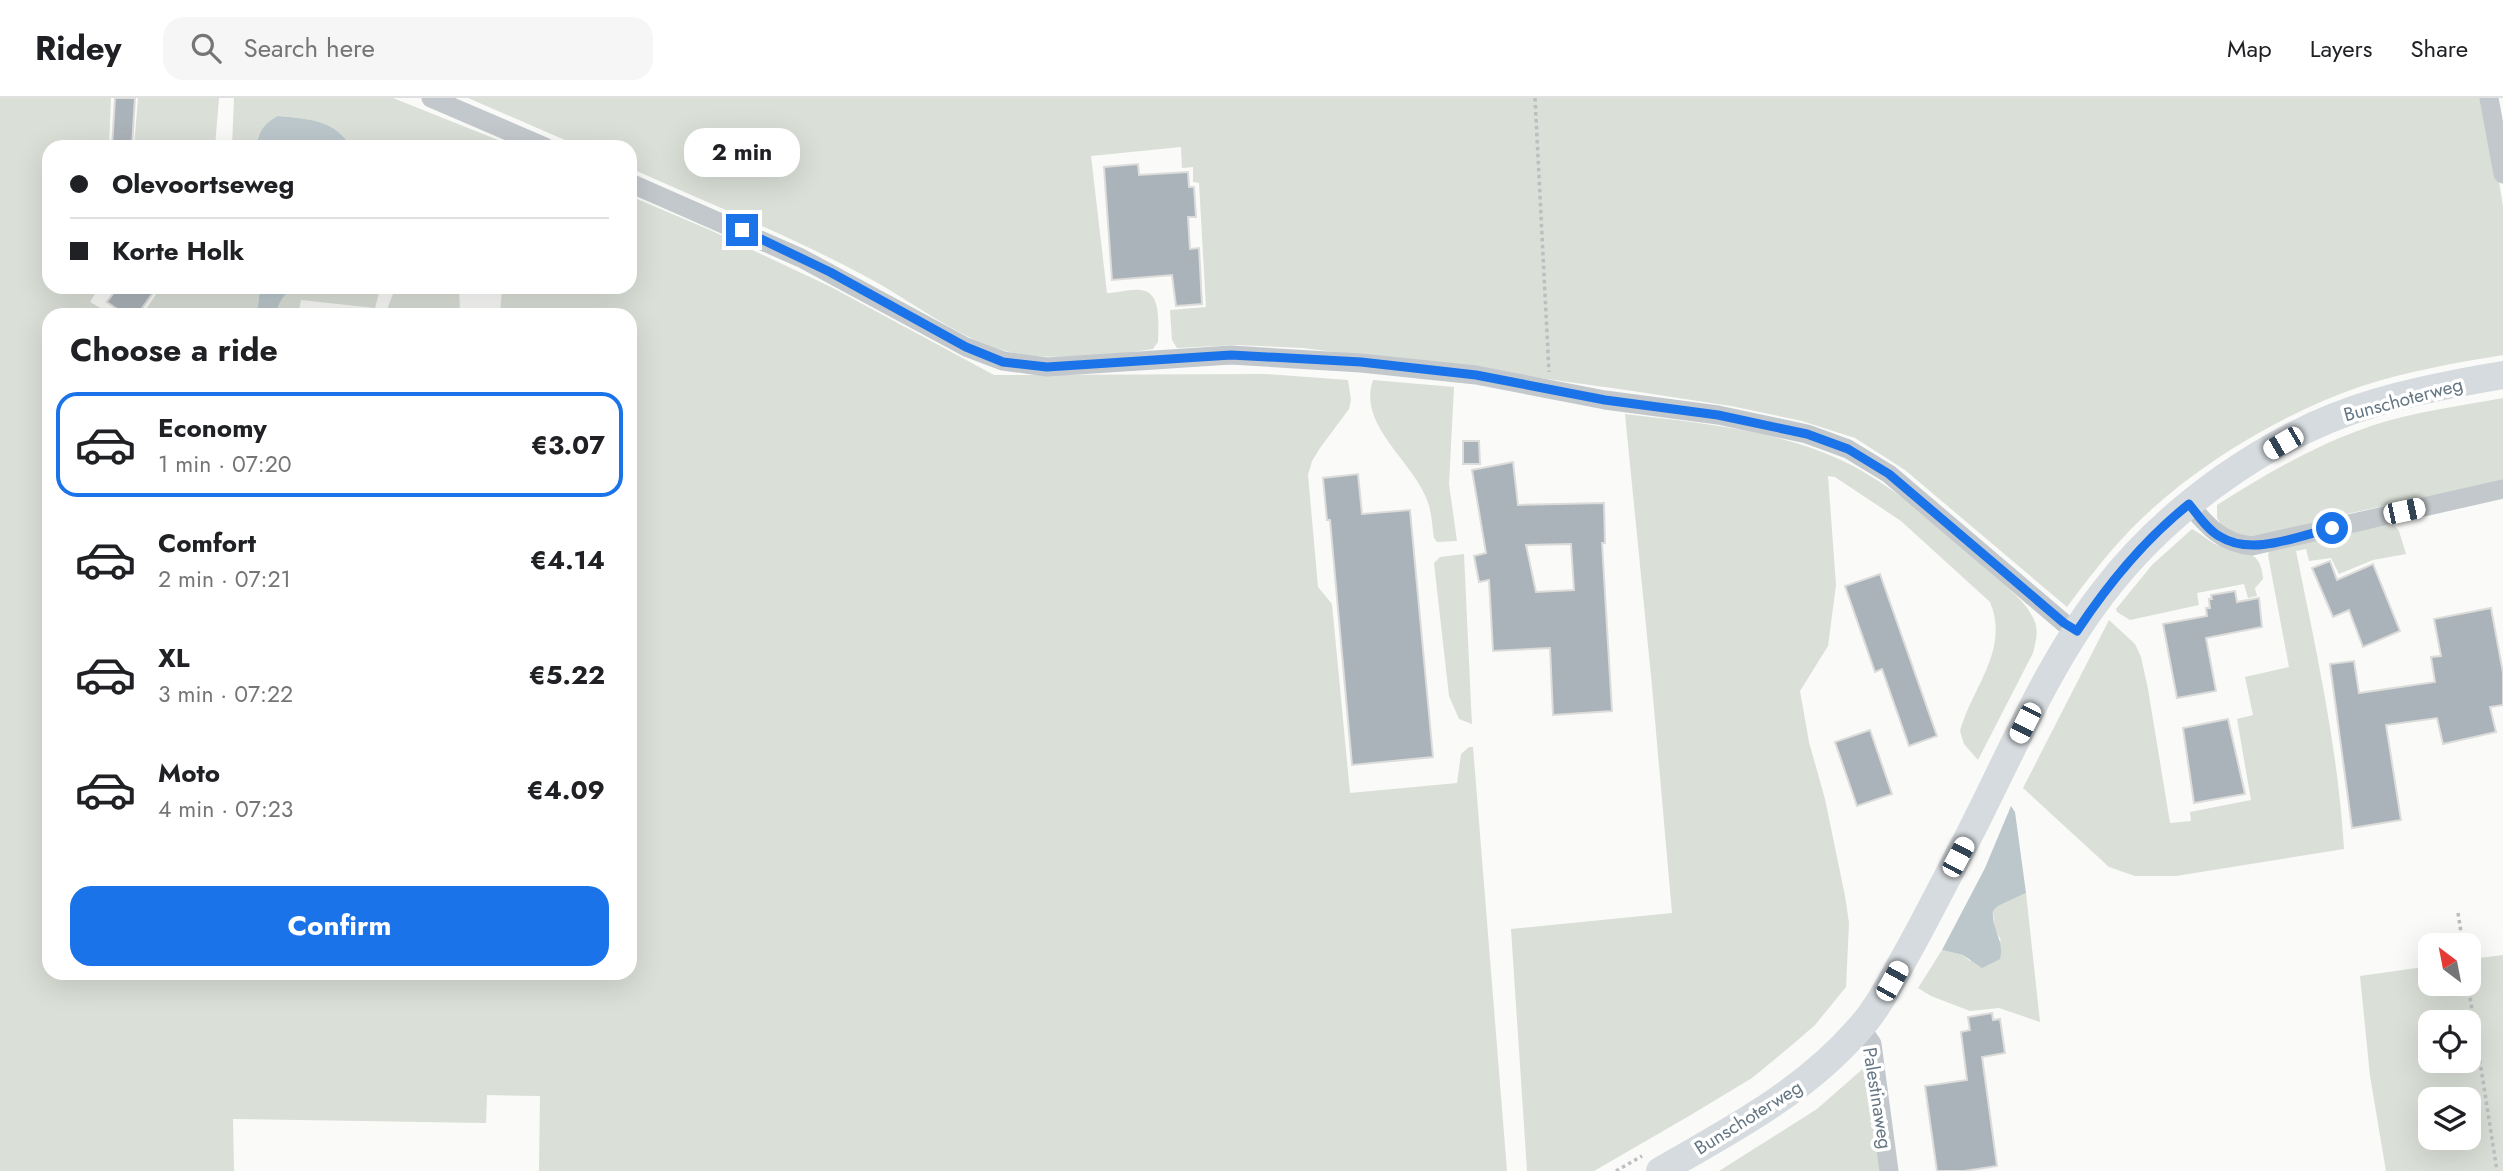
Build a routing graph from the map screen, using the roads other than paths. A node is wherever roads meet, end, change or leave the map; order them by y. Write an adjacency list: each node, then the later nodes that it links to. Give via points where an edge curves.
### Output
1 (431, 98): 3 (street)
2 (2489, 98): 4 (street)
3 (529, 140)
4 (2503, 174)
5 (637, 186): 9 (street, via 802,258 966,347 1003,362 1047,367 1231,355 1429,369 1748,420 1807,434 1848,449 1889,474)
6 (2503, 375): 8 (main road, Bunschoterweg, via 2387,399 2341,415 2265,453)
7 (2503, 489): 8 (street, via 2252,546 2217,535)
8 (2189, 504): 9 (main road, Bunschoterweg, via 2120,571)
9 (2077, 631): 10 (main road, Bunschoterweg, via 1921,929)
10 (1861, 1028): 11 (main road, Bunschoterweg, via 1782,1099); 12 (street, Palestinaweg, via 1872,1044)
11 (1660, 1171)
12 (1889, 1171)

